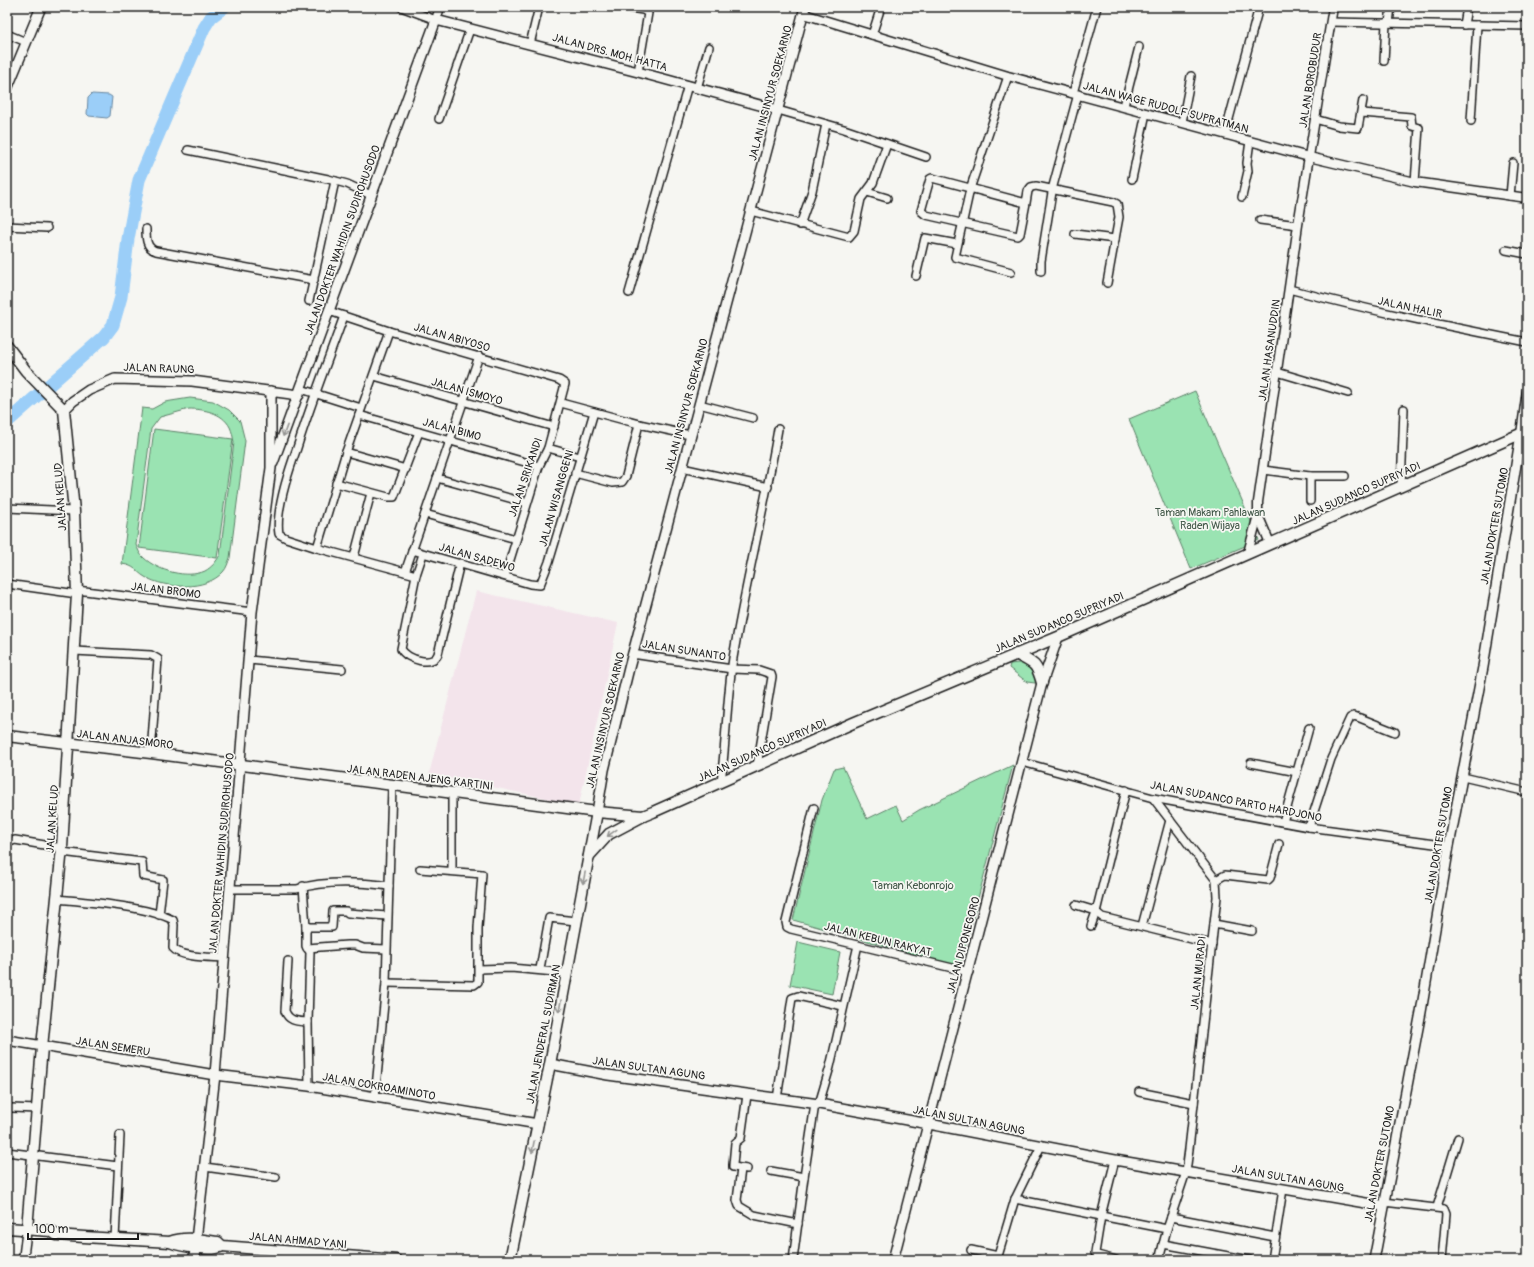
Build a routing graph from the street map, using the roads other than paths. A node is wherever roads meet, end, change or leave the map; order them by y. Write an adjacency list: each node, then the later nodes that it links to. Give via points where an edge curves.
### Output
1 (41, 7): 22 (main road)
2 (401, 7): 13 (street)
3 (440, 7): 13 (street)
4 (539, 7): 23 (street)
5 (623, 7): 27 (street, via 648,13)
6 (881, 7): 21 (street)
7 (1097, 7): 33 (street)
8 (1259, 7): 44 (street)
9 (1333, 7): 14 (street, JALAN BOROBUDUR)
10 (1391, 7): 15 (street)
11 (1467, 7): 16 (street)
12 (805, 10): 21 (street, JALAN WAGE RUDOLF SUPRATMAN); 36 (main road, JALAN INSINYUR SOEKARNO)
13 (436, 20): 19 (main road, JALAN DRS. MOH. HATTA); 57 (main road, JALAN DOKTER WAHIDIN SUDIROHUSODO)
14 (1331, 22): 15 (street); 40 (street, JALAN BOROBUDUR)
15 (1388, 23): 16 (street); 26 (street)
16 (1464, 25): 17 (street)
17 (1477, 25): 18 (street); 41 (street)
18 (1527, 26)
19 (470, 29): 23 (main road, JALAN DRS. MOH. HATTA); 39 (street)
20 (7, 34): 22 (street)
21 (872, 35): 28 (street, JALAN WAGE RUDOLF SUPRATMAN)
22 (26, 42): 32 (main road)
23 (530, 44): 27 (main road, JALAN DRS. MOH. HATTA)
24 (709, 47): 31 (street)
25 (1139, 47): 35 (street)
26 (1384, 61)
27 (638, 72): 30 (main road, JALAN DRS. MOH. HATTA)
28 (1008, 76): 33 (street, JALAN WAGE RUDOLF SUPRATMAN); 55 (street)
29 (1191, 76): 42 (street)
30 (688, 85): 31 (main road, JALAN DRS. MOH. HATTA); 82 (street)
31 (697, 88): 36 (main road, JALAN DRS. MOH. HATTA)
32 (7, 89)
33 (1075, 93): 35 (street, JALAN WAGE RUDOLF SUPRATMAN); 54 (street)
34 (1363, 100): 38 (street)
35 (1124, 106): 37 (street, JALAN WAGE RUDOLF SUPRATMAN)
36 (778, 110): 43 (street); 63 (main road, JALAN INSINYUR SOEKARNO)
37 (1146, 113): 42 (street, JALAN WAGE RUDOLF SUPRATMAN); 51 (street)
38 (1362, 113): 40 (street, via 1358,128); 53 (street, via 1411,117 1412,126 1419,128)
39 (439, 119)
40 (1315, 119): 49 (street, JALAN BOROBUDUR)
41 (1471, 121)
42 (1182, 122): 44 (street, JALAN WAGE RUDOLF SUPRATMAN)
43 (826, 124): 46 (street); 66 (street, via 812,191)
44 (1225, 134): 45 (street, JALAN WAGE RUDOLF SUPRATMAN)
45 (1250, 141): 49 (street, JALAN WAGE RUDOLF SUPRATMAN); 59 (street, via 1248,171)
46 (887, 144): 48 (street); 56 (street, via 876,176)
47 (188, 150): 52 (street)
48 (926, 157)
49 (1309, 157): 53 (street, JALAN WAGE RUDOLF SUPRATMAN); 67 (street, JALAN HASANUDDIN)
50 (1513, 163): 58 (street)
51 (1132, 179)
52 (335, 181): 57 (street); 79 (street)
53 (1415, 182): 58 (street, JALAN WAGE RUDOLF SUPRATMAN)
54 (1053, 188): 62 (street, via 1031,187); 72 (street, via 1117,204 1119,216); 76 (street, via 1041,261)
55 (970, 189): 62 (street); 65 (street); 65 (street, via 931,179 921,209 926,215)
56 (867, 192): 60 (street); 66 (street, via 859,204 854,231 849,237)
57 (371, 195): 84 (main road, JALAN DOKTER WAHIDIN SUDIROHUSODO)
58 (1510, 196): 61 (street, JALAN WAGE RUDOLF SUPRATMAN)
59 (1242, 197)
60 (887, 198)
61 (1527, 198)
62 (1026, 203): 65 (street, via 1019,236)
63 (751, 211): 66 (street); 100 (main road, JALAN INSINYUR SOEKARNO)
64 (1260, 220): 67 (street)
65 (962, 224): 73 (street)
66 (800, 225)
67 (1298, 225): 81 (street, JALAN HASANUDDIN)
68 (7, 226): 69 (street)
69 (47, 228)
70 (146, 229): 79 (street, via 147,243 152,250)
71 (1075, 234): 72 (street)
72 (1115, 239): 80 (street)
73 (957, 244): 77 (street, via 957,259); 78 (street, via 925,238)
74 (1506, 250): 75 (street)
75 (1527, 254)
76 (1042, 270)
77 (1011, 272)
78 (916, 276)
79 (314, 280): 83 (street)
80 (1108, 283)
81 (1289, 289): 87 (street, JALAN HALIR, via 1361,308); 90 (street, JALAN HASANUDDIN)
82 (629, 293)
83 (309, 301)
84 (330, 312): 85 (street, JALAN ABIYOSO); 95 (main road, JALAN DOKTER WAHIDIN SUDIROHUSODO)
85 (344, 316): 86 (street, JALAN ABIYOSO); 97 (street)
86 (389, 331): 89 (street, JALAN ABIYOSO); 91 (street)
87 (1527, 342)
88 (7, 346): 101 (main road, via 26,371)
89 (479, 356): 92 (street, JALAN ABIYOSO); 98 (street)
90 (1277, 372): 96 (street); 120 (street, JALAN HASANUDDIN)
91 (374, 376): 98 (street, JALAN ISMOYO); 103 (street)
92 (565, 384): 99 (street, JALAN SRIKANDI)
93 (1527, 390): 110 (street)
94 (271, 391): 95 (main road, JALAN RAUNG); 101 (main road, JALAN RAUNG, via 192,381 115,379 89,390); 117 (main road, JALAN DOKTER WAHIDIN SUDIROHUSODO)
95 (301, 391): 97 (street, JALAN BIMO); 117 (main road, JALAN DOKTER WAHIDIN SUDIROHUSODO, one-way to 117)
96 (1348, 393)
97 (315, 394): 103 (street, JALAN BIMO); 137 (street, via 285,486 278,530 279,534 286,538)
98 (464, 401): 107 (street, JALAN ISMOYO); 112 (street)
99 (561, 403): 104 (street); 107 (street, JALAN SRIKANDI)
100 (699, 404): 105 (street); 111 (main road, JALAN INSINYUR SOEKARNO)
101 (61, 407): 132 (main road, JALAN KELUD)
102 (1404, 409): 127 (street)
103 (360, 411): 109 (street, JALAN BIMO); 114 (street)
104 (594, 412): 106 (street); 115 (street, JALAN WISANGGENI)
105 (753, 418)
106 (639, 424): 111 (street); 121 (street, via 626,476 622,482 613,483)
107 (554, 427): 113 (street, JALAN SRIKANDI)
108 (778, 429): 126 (street)
109 (418, 432): 112 (street, JALAN BIMO); 119 (street)
110 (1524, 433): 127 (main road, JALAN SUDANCO SUPRIYADI); 168 (main road, JALAN DOKTER SUTOMO)
111 (690, 435): 118 (main road, JALAN INSINYUR SOEKARNO)
112 (451, 440): 116 (street, JALAN BIMO); 124 (street)
113 (548, 448): 115 (street); 116 (street, JALAN SRIKANDI)
114 (346, 452): 119 (street); 125 (street)
115 (580, 457): 121 (street, JALAN WISANGGENI)
116 (539, 466): 130 (street, JALAN SRIKANDI)
117 (271, 468): 149 (main road, JALAN DOKTER WAHIDIN SUDIROHUSODO)
118 (682, 468): 126 (street); 152 (main road, JALAN INSINYUR SOEKARNO)
119 (406, 469): 128 (street, via 394,497)
120 (1263, 470): 122 (street); 134 (street, JALAN HASANUDDIN)
121 (575, 473): 147 (street, JALAN WISANGGENI, via 545,575 540,585)
122 (1310, 476): 123 (street); 129 (street)
123 (1345, 476)
124 (437, 478): 130 (street); 133 (street)
125 (336, 483): 128 (street); 137 (street)
126 (768, 487): 156 (street, via 745,588)
127 (1401, 487): 136 (main road, JALAN SUDANCO SUPRIYADI)
128 (371, 493): 141 (street)
129 (1310, 501)
130 (527, 503): 135 (street, JALAN SRIKANDI)
131 (7, 508): 132 (street)
132 (74, 511): 148 (main road, JALAN KELUD)
133 (425, 514): 135 (street); 138 (street)
134 (1258, 515): 136 (street, JALAN HASANUDDIN); 139 (street)
135 (516, 539): 145 (street, JALAN SRIKANDI)
136 (1270, 543): 139 (main road, JALAN SUDANCO SUPRIYADI)
137 (316, 548): 141 (street)
138 (412, 550): 140 (street, JALAN SADEWO); 143 (street)
139 (1248, 553): 150 (main road, JALAN SUDANCO SUPRIYADI)
140 (423, 554): 142 (street, JALAN SADEWO); 144 (street)
141 (354, 557): 143 (street)
142 (460, 563): 144 (street, via 438,654 432,661 406,655 401,649); 145 (street, JALAN SADEWO)
143 (405, 572): 144 (street)
144 (416, 575)
145 (505, 576): 147 (street, JALAN SADEWO)
146 (7, 584): 148 (street, JALAN BROMO)
147 (536, 585)
148 (77, 592): 149 (street, JALAN BROMO); 151 (main road, JALAN KELUD)
149 (252, 612): 154 (main road, JALAN DOKTER WAHIDIN SUDIROHUSODO)
150 (1058, 637): 153 (main road, JALAN SUDANCO SUPRIYADI); 157 (main road, JALAN DIPONEGORO)
151 (74, 651): 161 (main road, JALAN KELUD); 162 (street, via 151,655 158,659)
152 (632, 654): 156 (street, JALAN SUNANTO); 176 (main road, JALAN INSINYUR SOEKARNO, via 604,770)
153 (1016, 654): 157 (main road, via 1038,668); 165 (main road, JALAN SUDANCO SUPRIYADI)
154 (249, 660): 155 (street); 166 (main road, JALAN DOKTER WAHIDIN SUDIROHUSODO)
155 (342, 669)
156 (732, 669): 165 (street, JALAN SUNANTO, via 765,672 772,678); 169 (street)
157 (1042, 683): 163 (main road, JALAN DIPONEGORO)
158 (1309, 728): 167 (street)
159 (1396, 732): 180 (street, via 1354,716 1350,718 1331,759)
160 (7, 736): 161 (main road, JALAN ANJASMORO)
161 (69, 744): 162 (main road, JALAN ANJASMORO); 184 (main road, JALAN KELUD)
162 (151, 753): 166 (main road, JALAN ANJASMORO)
163 (1022, 762): 171 (street, JALAN SUDANCO PARTO HARDJONO); 211 (main road, JALAN DIPONEGORO)
164 (1251, 763): 167 (street)
165 (762, 764): 169 (main road, JALAN SUDANCO SUPRIYADI)
166 (240, 765): 170 (main road, JALAN RADEN AJENG KARTINI); 191 (main road, JALAN DOKTER WAHIDIN SUDIROHUSODO)
167 (1297, 772): 179 (street)
168 (1462, 777): 172 (street); 183 (main road, JALAN DOKTER SUTOMO)
169 (722, 782): 177 (main road, JALAN SUDANCO SUPRIYADI)
170 (392, 786): 173 (main road, JALAN RADEN AJENG KARTINI); 190 (street)
171 (1126, 790): 174 (street, JALAN SUDANCO PARTO HARDJONO); 194 (street)
172 (1527, 792)
173 (452, 794): 176 (main road, JALAN RADEN AJENG KARTINI); 187 (street)
174 (1153, 798): 178 (street); 179 (street, JALAN SUDANCO PARTO HARDJONO)
175 (814, 808): 204 (street, JALAN KEBUN RAKYAT, via 786,922 787,927)
176 (597, 812): 177 (main road, JALAN SUDANCO SUPRIYADI); 185 (main road, JALAN JENDERAL SUDIRMAN)
177 (643, 816): 185 (main road, one-way to 185, via 609,834)
178 (1170, 820): 188 (street); 200 (street)
179 (1284, 822): 180 (street, JALAN SUDANCO PARTO HARDJONO)
180 (1309, 827): 183 (street, JALAN SUDANCO PARTO HARDJONO)
181 (7, 842): 184 (street, via 15,840)
182 (1279, 844): 188 (street, via 1268,880 1230,876)
183 (1449, 846): 245 (main road, JALAN DOKTER SUTOMO, via 1421,1012)
184 (62, 850): 192 (main road, JALAN KELUD); 195 (street, via 142,862 143,876 163,880)
185 (588, 858): 197 (main road, JALAN JENDERAL SUDIRMAN, one-way to 197)
186 (420, 869): 187 (street)
187 (452, 870): 209 (street, via 480,873 483,876 478,928)
188 (1216, 880): 198 (street, JALAN MURADI)
189 (303, 886): 190 (street, via 339,882); 191 (street, via 297,889); 201 (street)
190 (389, 886): 196 (street)
191 (230, 888): 207 (main road, JALAN DOKTER WAHIDIN SUDIROHUSODO)
192 (57, 899): 195 (street, via 102,903); 217 (main road, JALAN KELUD)
193 (1076, 905): 194 (street)
194 (1096, 912): 199 (street); 200 (street, via 1102,917)
195 (159, 915): 207 (street, via 173,921 172,948 175,951)
196 (387, 916): 201 (street, via 333,911 332,927); 206 (street)
197 (576, 921): 210 (street, via 550,918); 212 (main road, JALAN JENDERAL SUDIRMAN)
198 (1214, 924): 202 (street); 203 (street, JALAN MURADI)
199 (1091, 926)
200 (1142, 926): 203 (street)
201 (306, 927): 205 (street)
202 (1252, 931)
203 (1212, 944): 225 (street, JALAN MURADI)
204 (858, 945): 211 (street, JALAN KEBUN RAKYAT); 214 (street)
205 (307, 948): 206 (street, via 355,945); 215 (street, via 310,952)
206 (386, 949): 213 (street)
207 (224, 958): 219 (main road, JALAN DOKTER WAHIDIN SUDIROHUSODO)
208 (288, 961): 215 (street, via 285,1011 293,1021)
209 (479, 969): 210 (street); 213 (street, via 478,982 474,985)
210 (540, 969): 212 (street)
211 (969, 972): 230 (main road, JALAN DIPONEGORO)
212 (566, 973): 218 (main road, JALAN JENDERAL SUDIRMAN, one-way to 218)
213 (386, 983): 223 (street)
214 (843, 1006): 224 (street, via 798,996 792,998); 226 (street, via 830,1067)
215 (308, 1022): 220 (street)
216 (7, 1040): 217 (main road, JALAN SEMERU)
217 (42, 1047): 219 (main road, JALAN SEMERU); 228 (main road, JALAN KELUD)
218 (550, 1064): 222 (main road, JALAN SULTAN AGUNG); 229 (main road, JALAN JENDERAL SUDIRMAN)
219 (215, 1075): 220 (main road, JALAN COKROAMINOTO); 238 (main road, JALAN DOKTER WAHIDIN SUDIROHUSODO)
220 (309, 1086): 223 (main road, JALAN COKROAMINOTO)
221 (1139, 1092): 225 (street)
222 (747, 1095): 224 (main road, JALAN SULTAN AGUNG); 249 (street, via 741,1138 736,1143 733,1165 744,1169 737,1200 739,1206 754,1215)
223 (375, 1098): 229 (main road, JALAN COKROAMINOTO)
224 (777, 1099): 226 (main road, JALAN SULTAN AGUNG)
225 (1194, 1103): 240 (street, JALAN MURADI)
226 (817, 1104): 230 (main road, JALAN SULTAN AGUNG); 242 (street)
227 (12, 1108): 228 (street)
228 (37, 1109): 235 (main road, JALAN KELUD)
229 (538, 1124): 263 (main road, JALAN JENDERAL SUDIRMAN, one-way to 263)
230 (928, 1124): 233 (main road, JALAN SULTAN AGUNG); 259 (main road, JALAN DIPONEGORO)
231 (120, 1135): 237 (street)
232 (1458, 1138): 246 (street)
233 (1041, 1146): 236 (main road, JALAN SULTAN AGUNG); 244 (street)
234 (7, 1152): 235 (street)
235 (34, 1156): 237 (street); 252 (main road, JALAN KELUD)
236 (1115, 1160): 240 (main road, JALAN SULTAN AGUNG); 247 (street)
237 (118, 1166): 255 (street)
238 (205, 1167): 241 (street); 256 (main road, JALAN DOKTER WAHIDIN SUDIROHUSODO)
239 (771, 1171): 242 (street)
240 (1186, 1172): 243 (main road, JALAN SULTAN AGUNG); 248 (street, JALAN MURADI)
241 (276, 1177)
242 (804, 1177): 249 (street)
243 (1283, 1189): 245 (main road, JALAN SULTAN AGUNG); 254 (street)
244 (1015, 1199): 247 (street); 258 (street, via 998,1256)
245 (1384, 1204): 246 (street, JALAN SULTAN AGUNG); 269 (main road, JALAN DOKTER SUTOMO)
246 (1437, 1207): 270 (street, via 1446,1212)
247 (1100, 1216): 251 (street); 265 (street, via 1095,1253)
248 (1171, 1217): 251 (street, JALAN MURADI); 254 (street)
249 (798, 1224): 264 (street)
250 (7, 1228): 252 (main road)
251 (1168, 1229): 257 (street, JALAN MURADI)
252 (26, 1232): 253 (main road); 255 (main road, JALAN AHMAD YANI, via 51,1231 58,1235); 260 (street)
253 (7, 1235)
254 (1275, 1236): 268 (street)
255 (115, 1239): 256 (main road, JALAN AHMAD YANI, via 170,1242 178,1239)
256 (196, 1244): 261 (main road); 262 (main road, JALAN AHMAD YANI, via 218,1242 222,1246)
257 (1163, 1244): 266 (street, JALAN MURADI); 267 (street)
258 (971, 1250)
259 (893, 1258)
260 (23, 1260)
261 (194, 1260)
262 (396, 1260)
263 (510, 1260)
264 (793, 1260)
265 (1116, 1260)
266 (1158, 1260)
267 (1250, 1260)
268 (1272, 1260)
269 (1374, 1260)
270 (1442, 1260)

